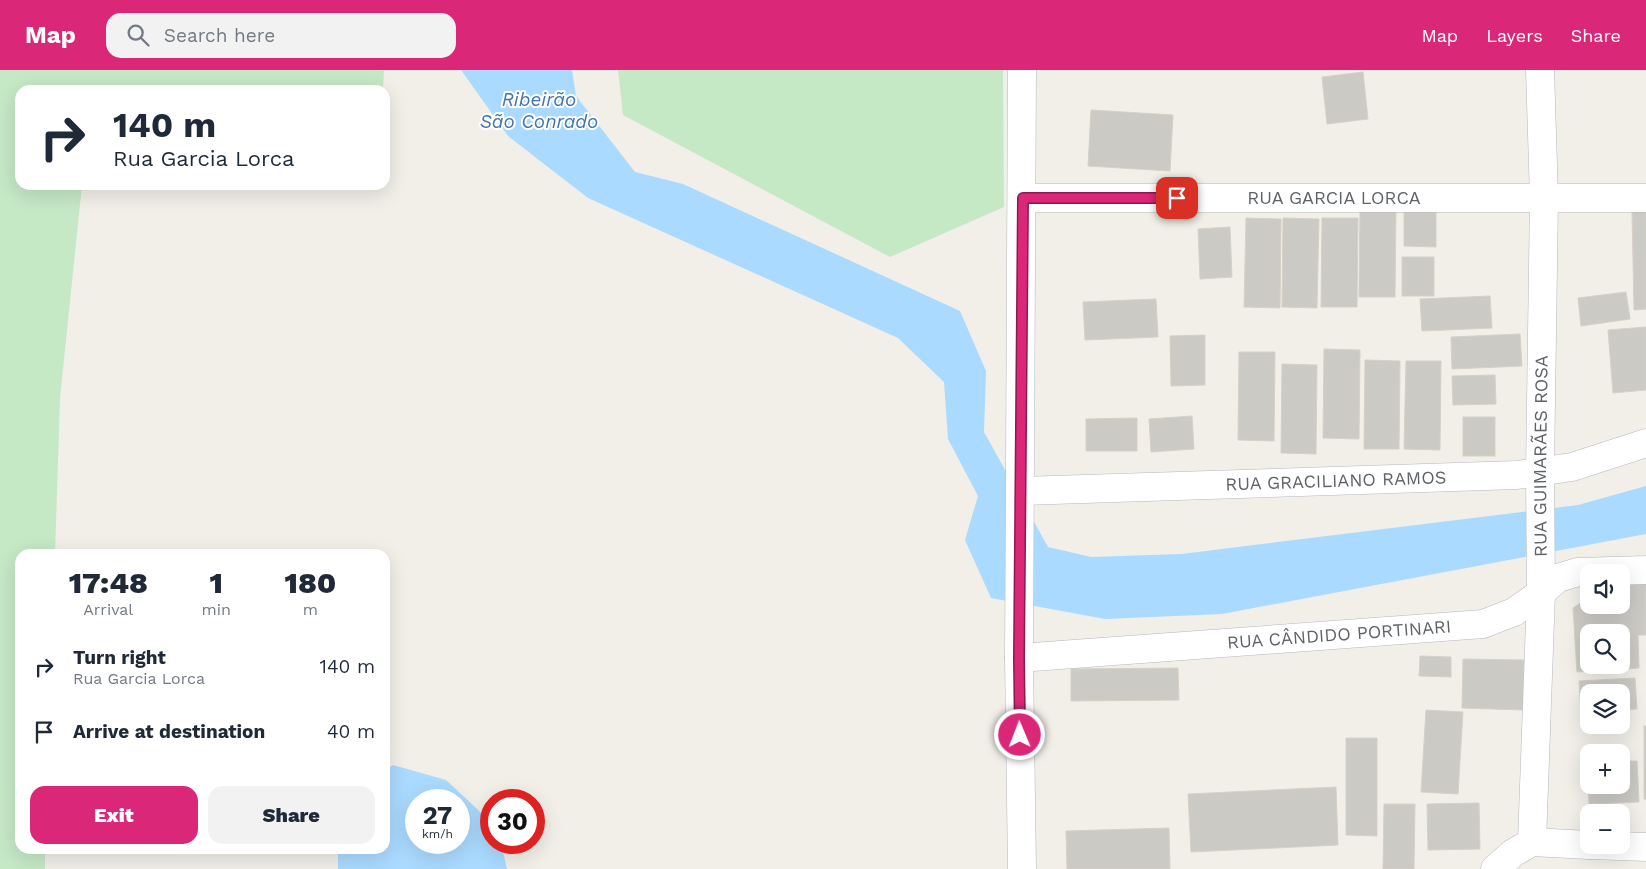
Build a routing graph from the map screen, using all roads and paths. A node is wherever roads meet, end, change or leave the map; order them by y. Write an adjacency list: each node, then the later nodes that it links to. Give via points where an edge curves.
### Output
1 (1022, 70): 3 (street)
2 (1540, 70): 4 (street, RUA GUIMARÃES ROSA)
3 (1023, 198): 4 (street, RUA GARCIA LORCA); 8 (street)
4 (1544, 198): 5 (street, RUA GARCIA LORCA); 7 (street, RUA GUIMARÃES ROSA)
5 (1646, 198)
6 (1646, 443): 7 (street, RUA GRACILIANO RAMOS, via 1572,467)
7 (1540, 470): 8 (street, RUA GRACILIANO RAMOS, via 1517,475); 10 (street, RUA GUIMARÃES ROSA)
8 (1021, 490): 11 (street)
9 (1646, 570): 10 (street, RUA CÂNDIDO PORTINARI, via 1578,572 1558,578)
10 (1541, 594): 11 (street, RUA CÂNDIDO PORTINARI, via 1514,612 1483,624); 12 (street, RUA GUIMARÃES ROSA)
11 (1019, 658): 16 (street)
12 (1532, 842): 13 (street); 17 (street, via 1512,853)
13 (1580, 844)
14 (1630, 846): 15 (street)
15 (1646, 847)
16 (1022, 869)
17 (1495, 869)

